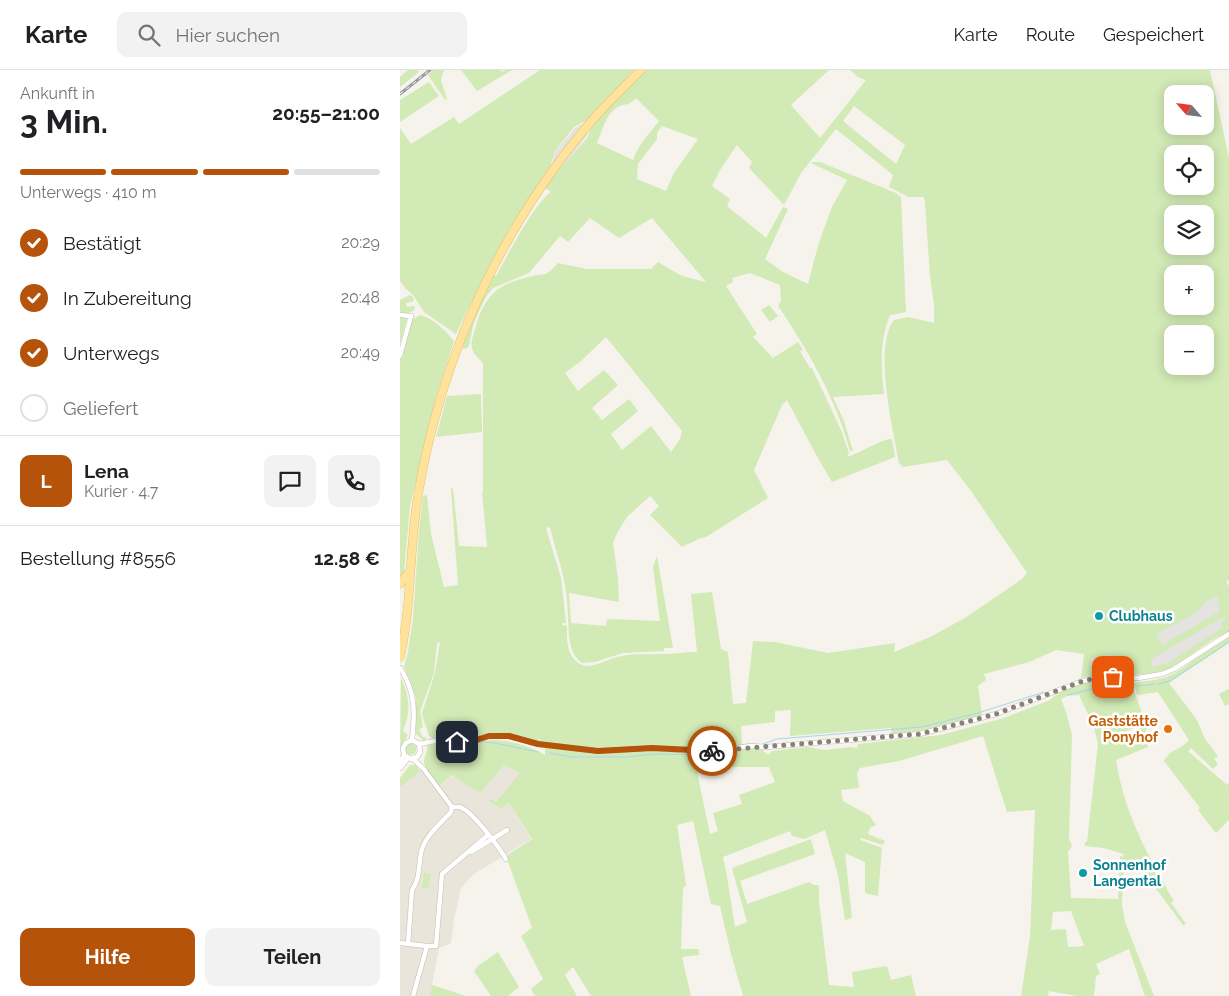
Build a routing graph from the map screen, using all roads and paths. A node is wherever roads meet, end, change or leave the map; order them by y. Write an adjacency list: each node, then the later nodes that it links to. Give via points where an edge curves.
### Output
1 (641, 70): 4 (main road, via 589,124 554,168 523,213 481,290 458,343 429,442 418,495)
2 (400, 315): 3 (street, via 411,316)
3 (400, 356)
4 (409, 571): 5 (main road); 7 (main road)
5 (400, 584)
6 (400, 598): 7 (main road)
7 (406, 612): 9 (main road)
8 (1229, 634): 12 (street, via 1162,674 1138,678 1095,678 996,714 920,734 706,752 652,748 598,751 538,744 509,736 489,736 470,742 435,741)
9 (400, 657)
10 (400, 668): 11 (street, via 414,700)
11 (412, 740): 12 (street); 14 (street, via 404,745)
12 (420, 747): 13 (street)
13 (419, 755): 14 (street); 17 (street)
14 (408, 757): 15 (street); 16 (street); 17 (street)
15 (400, 762)
16 (400, 768)
17 (424, 768): 18 (street)
18 (452, 806): 20 (street, via 460,807 470,815); 25 (street, via 451,812 428,836 422,849 416,885 412,890)
19 (507, 830): 21 (street)
20 (488, 835): 21 (street); 22 (street)
21 (493, 840): 22 (street); 23 (street)
22 (463, 856): 26 (street, via 442,874 436,946)
23 (506, 859)
24 (400, 943): 25 (street)
25 (408, 944): 26 (street)
26 (427, 946): 27 (street)
27 (414, 996)

